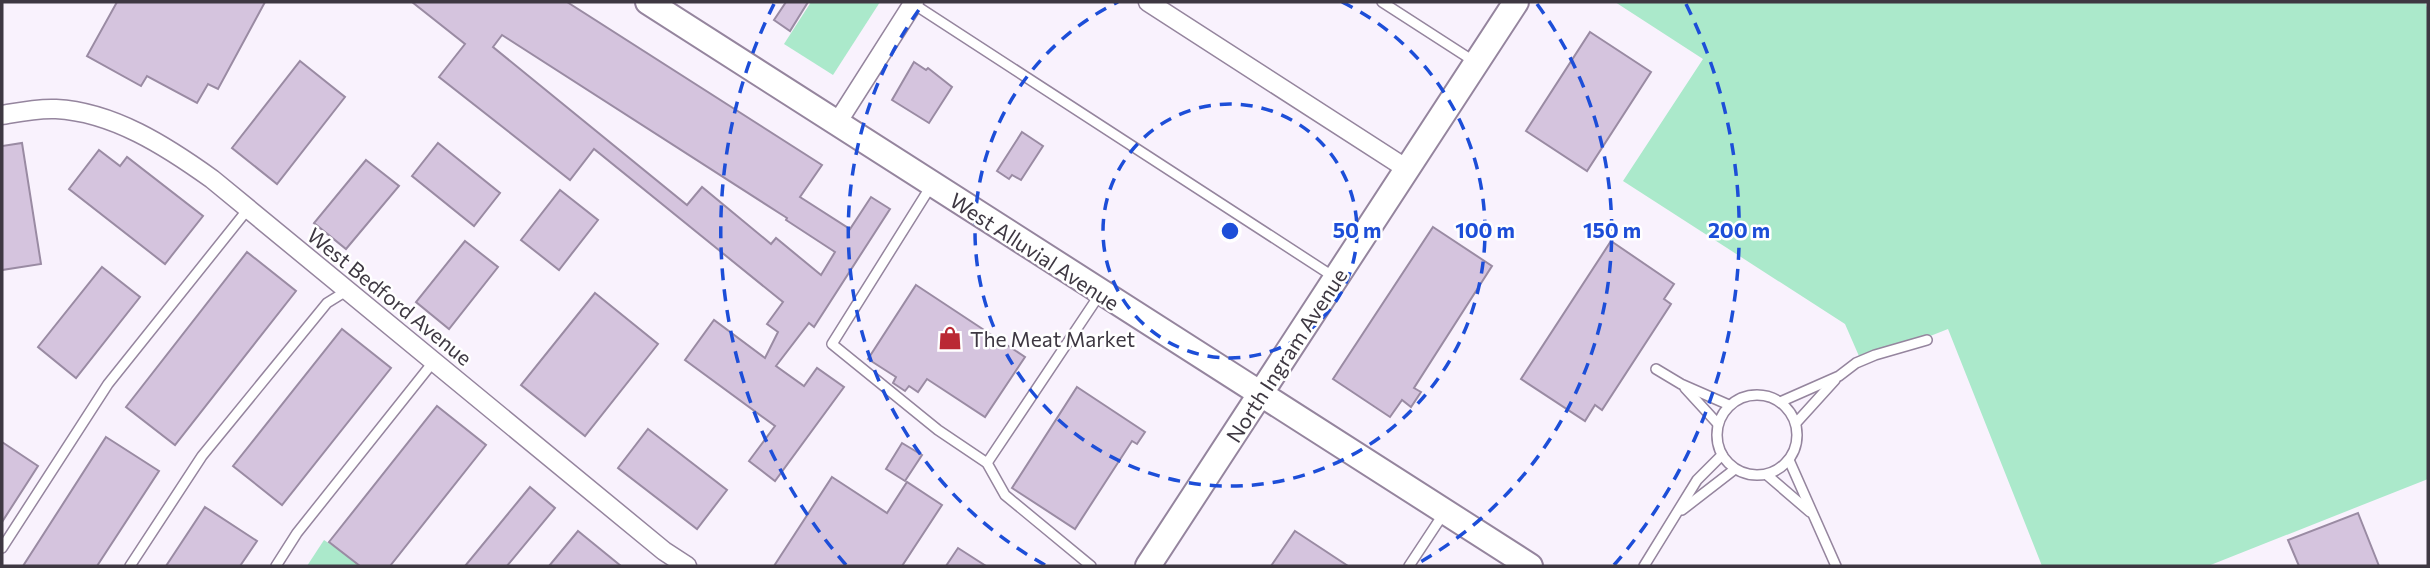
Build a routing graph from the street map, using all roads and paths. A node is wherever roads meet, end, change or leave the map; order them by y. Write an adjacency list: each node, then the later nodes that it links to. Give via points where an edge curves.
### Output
1 (648, 2): 8 (street, West Alluvial Avenue)
2 (912, 2): 8 (street); 12 (lane)
3 (1148, 2): 9 (street)
4 (1381, 2): 6 (lane)
5 (1516, 2): 6 (street, North Ingram Avenue)
6 (1476, 62): 9 (street, North Ingram Avenue)
7 (2, 115): 11 (street, West Bedford Avenue, via 56,109 96,116 186,160)
8 (837, 123): 10 (street, West Alluvial Avenue)
9 (1407, 169): 12 (street, North Ingram Avenue)
10 (932, 184): 14 (street, West Alluvial Avenue); 27 (lane, via 832,344 938,430)
11 (248, 209): 13 (street, West Bedford Avenue); 33 (lane, via 108,384)
12 (1336, 278): 20 (street, North Ingram Avenue)
13 (348, 290): 16 (street, West Bedford Avenue); 34 (lane, via 327,303 202,456)
14 (1101, 293): 20 (street, West Alluvial Avenue); 27 (lane)
15 (1927, 340): 18 (lane, via 1875,355)
16 (433, 361): 35 (lane); 36 (street, West Bedford Avenue)
17 (1656, 369): 19 (lane)
18 (1839, 376): 21 (lane); 23 (lane)
19 (1681, 384): 22 (lane); 24 (lane)
20 (1261, 393): 30 (street, West Alluvial Avenue); 38 (street, North Ingram Avenue)
21 (1780, 402): 22 (lane, via 1754,395); 23 (lane)
22 (1730, 405): 24 (lane)
23 (1796, 423): 26 (lane, via 1798,436)
24 (1718, 424): 25 (lane)
25 (1721, 455): 28 (lane); 31 (lane, via 1697,480)
26 (1789, 460): 29 (lane); 32 (lane)
27 (988, 463): 37 (lane, via 1005,495)
28 (1735, 469): 29 (lane); 31 (lane)
29 (1767, 475): 32 (lane)
30 (1445, 511): 39 (lane); 40 (street, West Alluvial Avenue)
31 (1678, 514): 41 (lane)
32 (1814, 515): 42 (lane)
33 (2, 548)
34 (130, 566)
35 (276, 566)
36 (687, 566)
37 (1091, 566)
38 (1148, 566)
39 (1409, 566)
40 (1530, 566)
41 (1644, 566)
42 (1836, 566)

